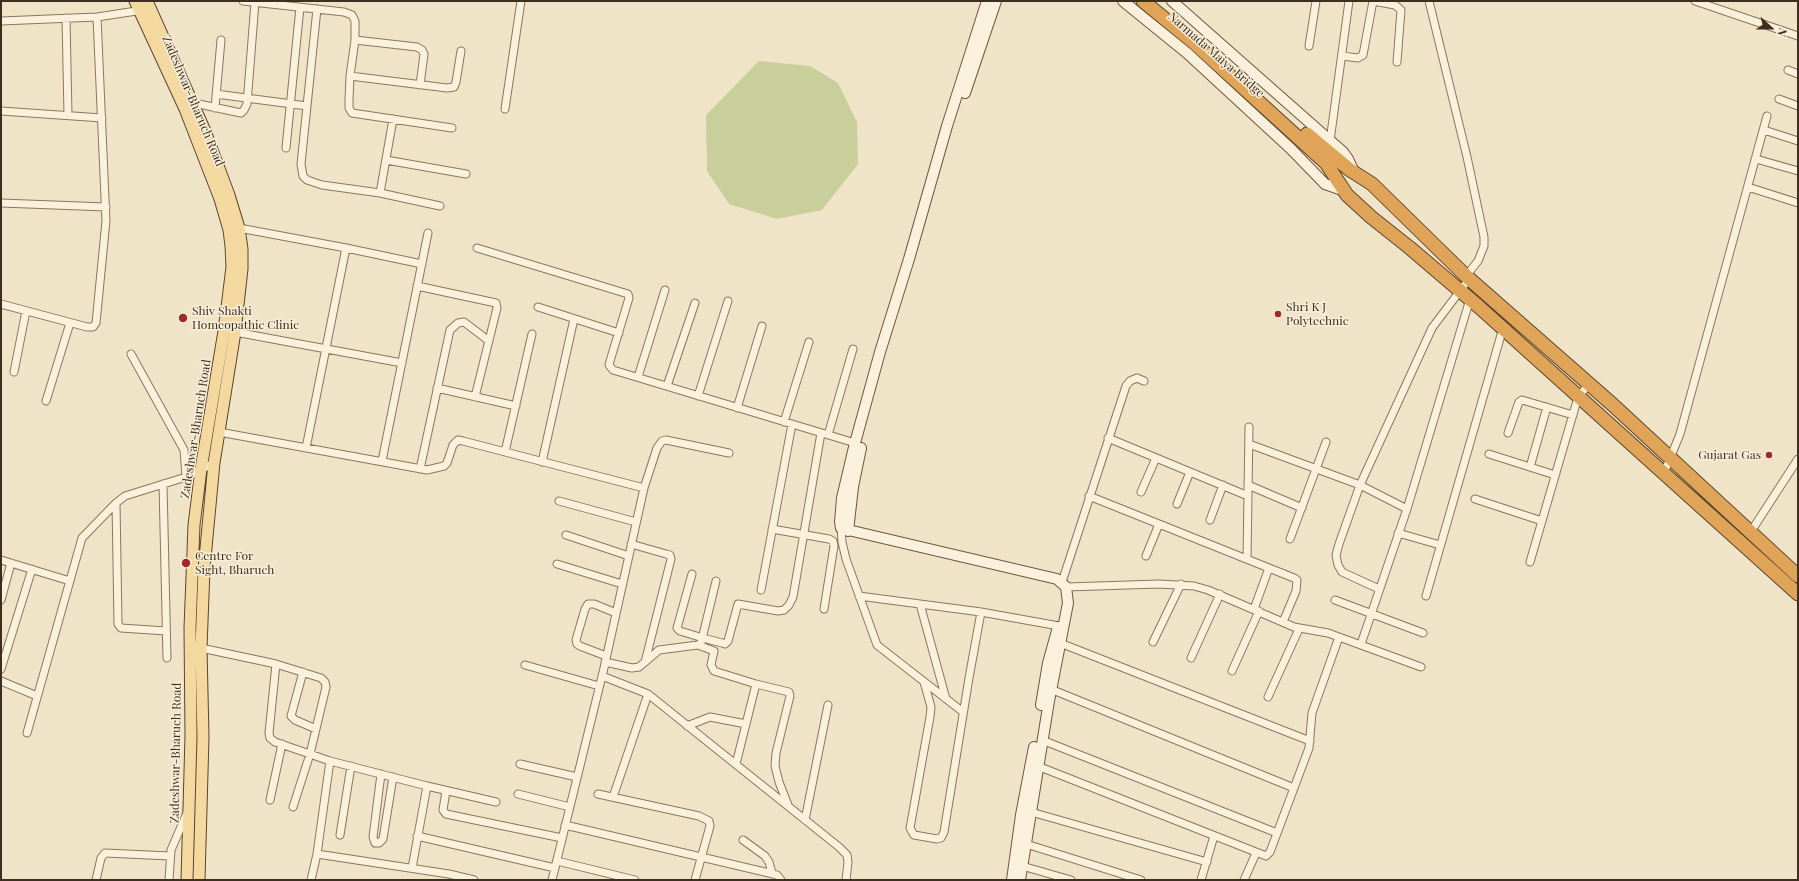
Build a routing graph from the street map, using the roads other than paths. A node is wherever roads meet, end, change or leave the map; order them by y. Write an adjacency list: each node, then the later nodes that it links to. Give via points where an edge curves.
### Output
1 (243, 1): 14 (street)
2 (520, 1): 43 (street)
3 (987, 1): 117 (main road, via 947,126)
4 (996, 1): 156 (main road, via 953,128 886,354 861,445)
5 (1123, 1): 61 (main road, via 1187,53 1290,148 1325,184)
6 (1143, 1): 56 (highway)
7 (1153, 1): 56 (highway, Narmada Maiya Bridge, via 1202,40)
8 (1172, 1): 51 (main road)
9 (1316, 1): 27 (street)
10 (1349, 1): 29 (street)
11 (1373, 1): 29 (street, via 1363,55 1358,58); 30 (street, via 1395,5 1401,10)
12 (1429, 1): 72 (street, via 1484,237 1484,246)
13 (1695, 1): 23 (street)
14 (255, 2): 16 (street); 36 (street)
15 (149, 5): 17 (street); 38 (main road, Zadeshwar-Bharuch Road)
16 (298, 5): 18 (street); 39 (street)
17 (137, 6): 19 (street); 130 (main road, Zadeshwar-Bharuch Road, via 185,109 220,199 229,230 232,267)
18 (317, 9): 26 (street, via 352,15 355,21); 40 (street)
19 (98, 17): 20 (street); 47 (street)
20 (66, 18): 21 (street); 45 (street)
21 (1, 21)
22 (1798, 28): 23 (street)
23 (1788, 33): 24 (street)
24 (1798, 36)
25 (220, 40): 35 (street)
26 (355, 40): 33 (street); 34 (street, via 417,47 422,50 424,54)
27 (1309, 46)
28 (461, 50): 34 (street, via 454,87)
29 (1342, 56): 51 (street)
30 (1397, 62)
31 (1788, 70): 32 (street)
32 (1798, 74)
33 (350, 76): 34 (street); 48 (street, via 349,108 352,112)
34 (420, 85)
35 (216, 94): 36 (street); 42 (street)
36 (247, 98): 39 (street); 42 (street, via 247,104 241,112)
37 (1780, 99): 41 (street)
38 (194, 103): 42 (street); 67 (main road, Zadeshwar-Bharuch Road)
39 (291, 103): 40 (street); 53 (street)
40 (307, 106): 62 (street, via 301,164 303,176 318,184)
41 (1798, 106)
42 (215, 108)
43 (505, 109)
44 (1, 111): 45 (street)
45 (68, 116): 47 (street)
46 (1767, 116): 50 (street)
47 (102, 118): 66 (street)
48 (394, 119): 49 (street); 55 (street)
49 (452, 128)
50 (1764, 130): 52 (street); 54 (street)
51 (1330, 141): 58 (main road, via 1348,159)
52 (1798, 141)
53 (286, 148)
54 (1756, 159): 57 (street); 60 (street)
55 (386, 160): 59 (street); 62 (street)
56 (1330, 160): 58 (highway); 61 (highway)
57 (1798, 171)
58 (1354, 172): 72 (highway, via 1372,184)
59 (466, 174)
60 (1748, 187): 64 (street); 124 (street)
61 (1345, 191): 75 (highway, via 1371,217)
62 (380, 193): 65 (street)
63 (1, 203): 66 (street)
64 (1798, 203)
65 (440, 206)
66 (106, 207): 83 (street, via 104,254 96,323 93,327)
67 (239, 228): 69 (street); 86 (main road, Zadeshwar-Bharuch Road, via 242,269)
68 (428, 233): 71 (street)
69 (346, 248): 71 (street); 91 (street)
70 (477, 248): 87 (street, via 628,294)
71 (422, 264): 73 (street)
72 (1468, 278): 75 (street); 98 (highway)
73 (417, 286): 89 (street, via 496,303); 94 (street)
74 (665, 290): 96 (street)
75 (1460, 290): 76 (highway); 140 (street, via 1432,328)
76 (1470, 299): 85 (highway); 150 (street)
77 (728, 301): 101 (street)
78 (695, 303): 99 (street)
79 (1, 304): 81 (street)
80 (538, 307): 82 (street)
81 (26, 311): 83 (street); 95 (street)
82 (574, 319): 87 (street); 127 (street)
83 (70, 323): 104 (street)
84 (762, 326): 107 (street)
85 (1503, 328): 102 (highway); 163 (street)
86 (235, 332): 91 (street); 112 (main road, Zadeshwar-Bharuch Road)
87 (619, 333): 96 (street, via 610,365 613,370)
88 (532, 334): 105 (street)
89 (489, 342): 100 (street, via 464,322 453,327 448,335); 103 (street)
90 (809, 342): 109 (street)
91 (326, 348): 94 (street); 119 (street)
92 (854, 349): 114 (street)
93 (131, 354): 136 (street, via 184,450)
94 (402, 363): 126 (street)
95 (14, 372)
96 (638, 377): 99 (street)
97 (1144, 380): 115 (street, via 1137,378 1126,386)
98 (1589, 384): 102 (street); 124 (highway)
99 (667, 386): 101 (street)
100 (437, 388): 103 (street); 131 (street)
101 (698, 396): 107 (street)
102 (1579, 396): 108 (street); 134 (highway)
103 (475, 397): 105 (street)
104 (46, 401)
105 (516, 406): 120 (street)
106 (1547, 407): 108 (street); 113 (street, via 1522,400); 129 (street)
107 (737, 408): 109 (street)
108 (1573, 415): 135 (street)
109 (784, 422): 110 (street)
110 (792, 424): 114 (street); 155 (street)
111 (1249, 427): 118 (street)
112 (219, 432): 119 (street); 128 (main road, Zadeshwar-Bharuch Road)
113 (1508, 433)
114 (825, 434): 117 (street); 160 (street)
115 (1108, 438): 123 (street); 143 (street)
116 (1326, 442): 132 (street)
117 (855, 443): 156 (main road, via 842,498 840,522)
118 (1249, 444): 132 (street); 139 (street)
119 (306, 448): 126 (street)
120 (505, 452): 127 (street); 131 (street, via 458,440 453,445 444,466 433,470)
121 (729, 453): 141 (street, via 666,440 657,448)
122 (1489, 454): 129 (street)
123 (1156, 458): 133 (street); 142 (street)
124 (1671, 459): 134 (street); 158 (highway)
125 (1798, 459): 158 (street)
126 (382, 461): 131 (street)
127 (542, 462): 141 (street)
128 (214, 463): 130 (street); 206 (main road, Zadeshwar-Bharuch Road, via 204,569)
129 (1530, 467): 135 (street)
130 (201, 469): 136 (street); 256 (main road, Zadeshwar-Bharuch Road, via 194,525 191,586)
131 (420, 469)
132 (1317, 469): 140 (street); 149 (street)
133 (1190, 472): 138 (street); 148 (street)
134 (1664, 473): 183 (highway)
135 (1555, 475): 152 (street)
136 (186, 477): 137 (street)
137 (163, 484): 147 (street, via 125,496); 198 (street)
138 (1223, 485): 144 (street); 151 (street)
139 (1248, 485): 144 (street); 149 (street)
140 (1360, 485): 150 (street); 180 (street, via 1336,555 1342,572)
141 (644, 488): 153 (street)
142 (1141, 492)
143 (1089, 496): 154 (street); 178 (street)
144 (1248, 496): 166 (street)
145 (1476, 499): 152 (street)
146 (559, 501): 153 (street)
147 (116, 504): 175 (street, via 82,538); 198 (street, via 118,624 121,628)
148 (1177, 504)
149 (1302, 508): 161 (street)
150 (1406, 509): 157 (street)
151 (1210, 520)
152 (1542, 521): 168 (street)
153 (636, 522): 162 (street)
154 (1159, 524): 165 (street); 166 (street)
155 (772, 529): 160 (street); 181 (street)
156 (845, 529): 178 (main road, via 1057,579); 184 (street, via 842,542)
157 (1398, 533): 163 (street); 180 (street)
158 (1750, 533): 174 (highway)
159 (566, 535): 164 (street)
160 (804, 535): 190 (street, via 833,541); 201 (street, via 793,597 789,606 778,611 738,604 726,644)
161 (1290, 539)
162 (631, 544): 164 (street); 210 (street, via 670,555 671,559)
163 (1440, 545): 185 (street)
164 (629, 556): 177 (street)
165 (1146, 556)
166 (1247, 559): 171 (street)
167 (1, 560): 169 (street)
168 (1530, 562)
169 (11, 563): 172 (street); 186 (street)
170 (557, 564): 177 (street)
171 (1269, 568): 191 (street); 195 (street, via 1297,580 1296,591)
172 (32, 569): 175 (street); 214 (street)
173 (692, 574): 201 (street, via 677,628)
174 (1798, 576)
175 (70, 581): 224 (street)
176 (716, 581): 201 (street)
177 (622, 584): 194 (street)
178 (1064, 584): 179 (street); 188 (main road)
179 (1181, 584): 182 (street); 202 (street)
180 (1379, 589): 193 (street)
181 (761, 590)
182 (1220, 594): 191 (street); 208 (street)
183 (1798, 594)
184 (859, 596): 189 (street); 219 (street, via 878,645)
185 (1426, 596)
186 (1, 600)
187 (1335, 600): 193 (street)
188 (1068, 603): 196 (main road); 203 (main road)
189 (920, 604): 192 (street); 226 (street)
190 (824, 609)
191 (1256, 610): 195 (street); 215 (street)
192 (981, 612): 196 (street); 228 (street)
193 (1371, 612): 199 (street); 204 (street)
194 (616, 613): 209 (street); 209 (street, via 588,604 576,640 580,646)
195 (1283, 622): 197 (street)
196 (1058, 626): 222 (main road, via 1050,656)
197 (1299, 629): 200 (street); 225 (street)
198 (166, 631): 207 (street)
199 (1423, 633)
200 (1338, 637): 204 (street); 234 (street, via 1312,712)
201 (703, 638): 205 (street)
202 (1153, 642)
203 (1060, 643): 222 (main road); 234 (street)
204 (1361, 644): 213 (street)
205 (698, 645): 210 (street, via 659,650); 220 (street, via 714,651 711,665 714,671)
206 (201, 648): 211 (street); 279 (main road, Zadeshwar-Bharuch Road, via 203,737)
207 (167, 658)
208 (1191, 658)
209 (606, 659): 210 (street, via 632,668 639,667); 217 (street)
210 (644, 662)
211 (276, 664): 216 (street); 235 (street, via 269,733 270,738)
212 (525, 665): 221 (street)
213 (1421, 667)
214 (1, 669)
215 (1232, 671)
216 (303, 672): 231 (street, via 321,678 326,686); 231 (street, via 291,716)
217 (602, 676): 221 (street); 223 (street)
218 (1, 682): 224 (street)
219 (924, 682): 226 (street); 228 (street, via 931,707 910,828 914,836 937,839 943,836)
220 (756, 684): 229 (street); 255 (street, via 789,692 776,753 779,782)
221 (599, 686): 244 (street)
222 (1047, 688): 233 (main road); 240 (main road); 246 (street)
223 (648, 694): 230 (street); 250 (street)
224 (37, 696): 232 (street)
225 (1268, 697)
226 (946, 699): 228 (street)
227 (828, 705): 258 (street)
228 (963, 712)
229 (746, 724): 230 (street, via 710,717); 239 (street)
230 (687, 726): 239 (street)
231 (316, 729): 236 (street)
232 (27, 733)
233 (1042, 740): 240 (main road); 260 (street)
234 (1310, 741): 246 (street)
235 (282, 744): 236 (street); 251 (street)
236 (310, 754): 237 (street); 253 (street)
237 (330, 761): 241 (street); 268 (street)
238 (520, 764): 244 (street)
239 (736, 764): 255 (street)
240 (1035, 765): 257 (main road); 263 (street); 287 (main road, via 1021,816)
241 (351, 766): 242 (street); 261 (street)
242 (382, 774): 243 (street); 243 (street, via 373,837 375,843 379,844 383,839)
243 (394, 777): 245 (street)
244 (577, 777): 254 (street)
245 (427, 786): 247 (street); 262 (street)
246 (1294, 788): 260 (street)
247 (446, 790): 252 (street); 264 (street, via 443,810 446,814)
248 (518, 794): 254 (street)
249 (598, 794): 250 (street)
250 (613, 797): 270 (street, via 705,818 710,826)
251 (270, 800)
252 (496, 802)
253 (293, 807)
254 (570, 807): 259 (street)
255 (789, 807): 258 (street)
256 (188, 812): 269 (street, via 176,836); 278 (main road, Zadeshwar-Bharuch Road)
257 (1031, 812): 266 (main road); 271 (street)
258 (805, 820): 286 (street, via 847,855)
259 (565, 825): 264 (street); 270 (street)
260 (1277, 833): 267 (street, via 1268,854 1263,856)
261 (340, 835)
262 (417, 836): 272 (street); 274 (street)
263 (1214, 836): 267 (street); 271 (street)
264 (562, 838): 272 (street)
265 (743, 840): 275 (street, via 764,856)
266 (1026, 844): 273 (main road); 290 (street)
267 (1256, 853): 292 (street)
268 (317, 854): 274 (street); 280 (street)
269 (170, 856): 276 (street, via 105,853 101,858); 277 (street)
270 (701, 858): 275 (street); 284 (street)
271 (1207, 862): 291 (street)
272 (556, 864): 282 (street); 283 (street)
273 (1022, 866): 288 (main road); 289 (street)
274 (412, 868): 281 (street)
275 (772, 873): 285 (street)
276 (96, 880)
277 (169, 880)
278 (188, 880)
279 (199, 880)
280 (311, 880)
281 (474, 880)
282 (552, 880)
283 (635, 880)
284 (695, 880)
285 (781, 880)
286 (846, 880)
287 (1012, 880)
288 (1020, 880)
289 (1071, 880)
290 (1141, 880)
291 (1201, 880)
292 (1245, 880)

